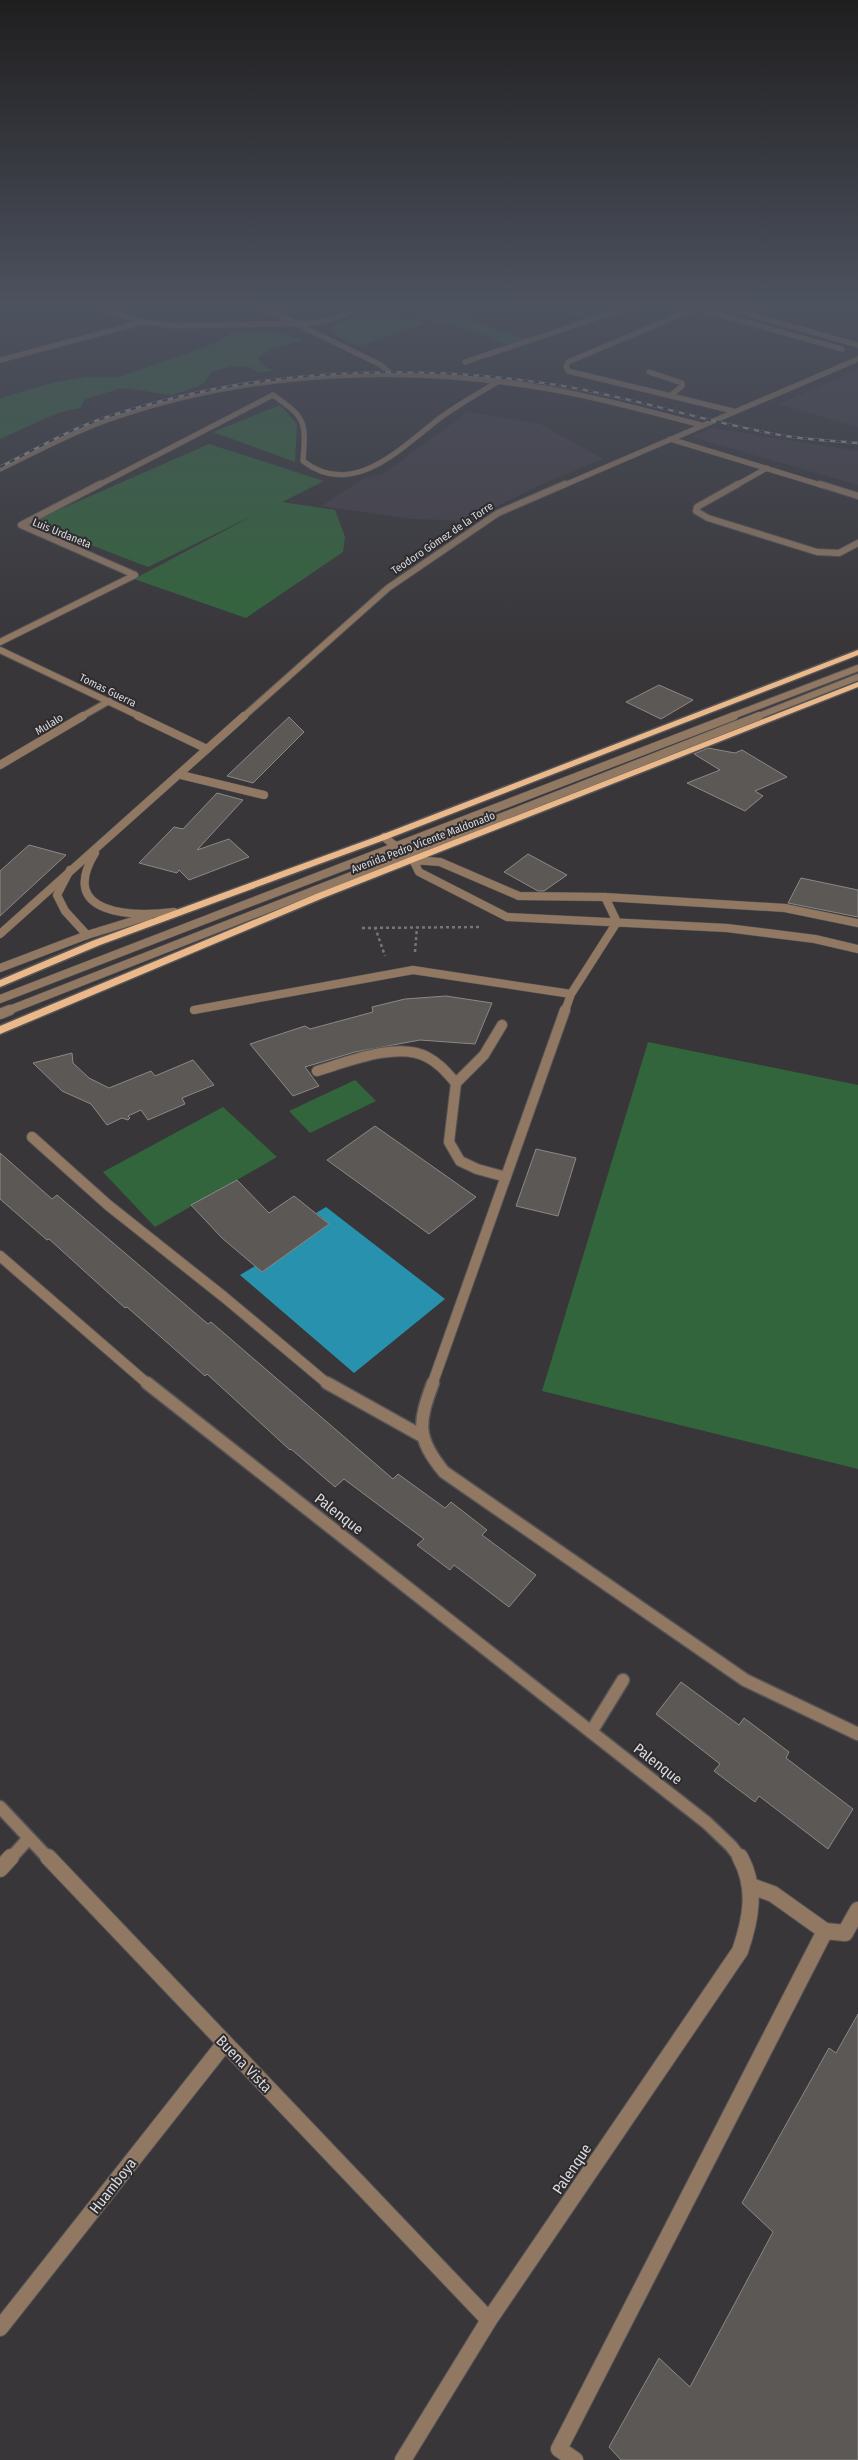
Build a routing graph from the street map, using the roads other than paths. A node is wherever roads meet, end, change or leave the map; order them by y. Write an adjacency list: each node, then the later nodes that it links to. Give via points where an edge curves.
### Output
1 (112, 418): 10 (street)
2 (229, 418): 13 (street, Luis Urdaneta, via 21,525 135,574)
3 (302, 418): 4 (street, via 303,461 325,472 352,475 400,451)
4 (440, 418)
5 (672, 418): 7 (street)
6 (717, 418): 7 (street, Teodoro Gómez de la Torre)
7 (701, 425): 8 (street, Teodoro Gómez de la Torre)
8 (670, 439): 9 (street); 20 (street, Teodoro Gómez de la Torre, via 498,513 388,588)
9 (767, 468): 11 (street); 12 (street, via 697,507 696,511 708,518 817,552 834,555)
10 (0, 469)
11 (858, 496)
12 (858, 543)
13 (0, 642)
14 (0, 650): 19 (street, Tomas Guerra)
15 (858, 652): 24 (main road, Avenida Pedro Vicente Maldonado)
16 (858, 668): 26 (street)
17 (858, 677): 27 (street)
18 (858, 684): 27 (main road, Avenida Pedro Vicente Maldonado)
19 (109, 701): 20 (street, Tomas Guerra); 21 (street, Mulalo)
20 (207, 749): 22 (street, Teodoro Gómez de la Torre)
21 (0, 765)
22 (181, 774): 23 (street); 25 (street, Teodoro Gómez de la Torre)
23 (264, 795)
24 (384, 837): 26 (street); 30 (main road, Avenida Pedro Vicente Maldonado)
25 (104, 840): 28 (street, Teodoro Gómez de la Torre); 31 (street, Teodoro Gómez de la Torre, via 83,873 83,887 91,899 106,908)
26 (398, 847): 27 (street); 37 (street)
27 (409, 857): 29 (street, via 440,862 519,896); 32 (street, via 419,872 507,916); 38 (street); 46 (main road, Avenida Pedro Vicente Maldonado)
28 (70, 870): 34 (street, Teodoro Gómez de la Torre); 35 (street, via 57,895 65,911)
29 (605, 898): 32 (street); 33 (street, via 785,908)
30 (174, 912): 31 (street, Teodoro Gómez de la Torre); 40 (main road, Avenida Pedro Vicente Maldonado)
31 (149, 916): 35 (street)
32 (616, 922): 36 (street, via 795,936); 41 (street)
33 (858, 923)
34 (0, 934)
35 (87, 935): 39 (street)
36 (858, 949)
37 (125, 951): 38 (street); 42 (street)
38 (134, 960): 44 (street)
39 (0, 968)
40 (0, 984)
41 (571, 994): 43 (street, via 413,970); 50 (street)
42 (0, 999)
43 (194, 1010)
44 (0, 1014)
45 (502, 1025): 48 (street, via 484,1055)
46 (0, 1030)
47 (316, 1071): 48 (street, via 400,1050 425,1055 441,1066)
48 (456, 1083): 50 (street, via 449,1142 460,1161)
49 (32, 1137): 52 (street, via 108,1205 324,1382)
50 (506, 1177): 52 (street, via 421,1416)
51 (0, 1256): 54 (street, Palenque, via 164,1398)
52 (422, 1436): 55 (street, via 430,1455 444,1472 745,1680)
53 (623, 1680): 54 (street)
54 (591, 1732): 59 (street, Palenque, via 707,1823 738,1854)
55 (858, 1734)
56 (0, 1807): 57 (street, Buena Vista)
57 (29, 1838): 58 (street); 62 (street, Buena Vista)
58 (0, 1869)
59 (751, 1886): 61 (street, via 773,1894); 63 (street, Palenque, via 751,1919 740,1951)
60 (858, 1910): 61 (street, via 845,1933)
61 (825, 1931): 66 (street, via 559,2449)
62 (225, 2043): 63 (street, Buena Vista); 64 (street, Huamboya)
63 (489, 2320): 65 (street, Palenque)
64 (0, 2328)
65 (403, 2460)
66 (575, 2460)

